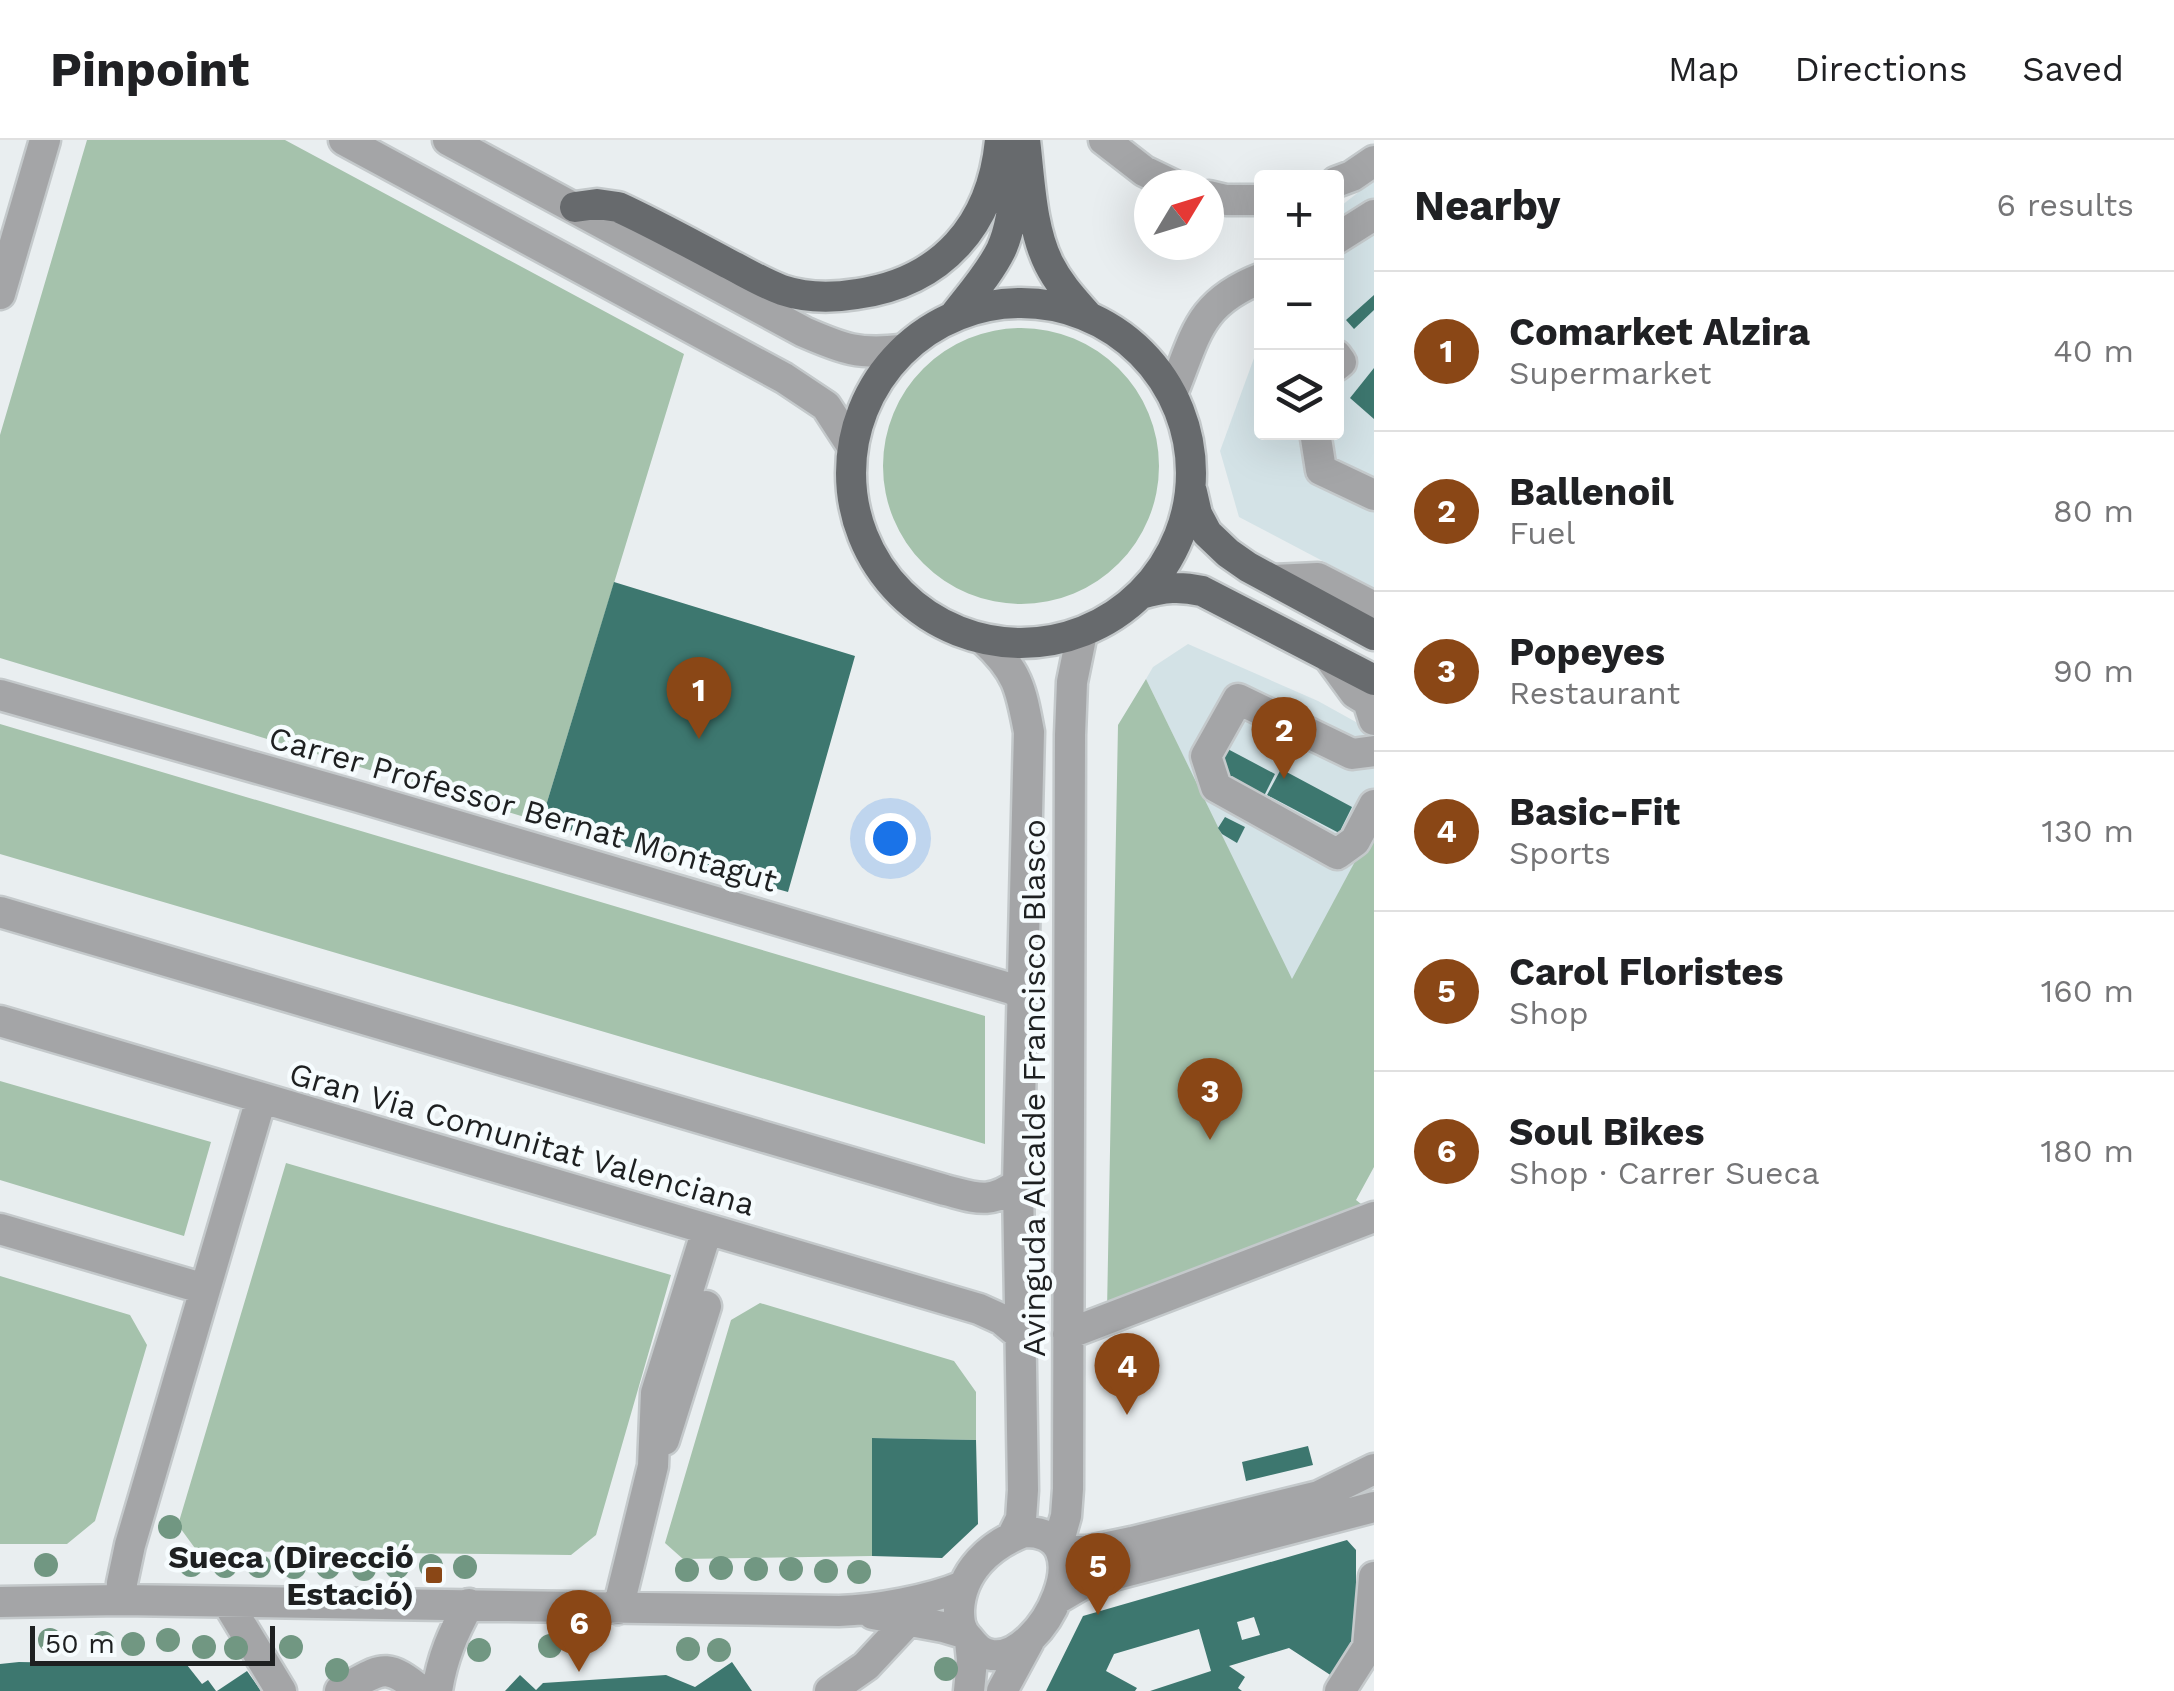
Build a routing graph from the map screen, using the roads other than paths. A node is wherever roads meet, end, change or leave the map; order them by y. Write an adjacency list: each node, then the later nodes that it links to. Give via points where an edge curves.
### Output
1 (46, 140): 16 (street)
2 (344, 140): 22 (street, via 784,378 826,406)
3 (448, 140): 12 (street)
4 (1000, 140): 12 (main road, via 994,180 958,245 884,290 835,297 784,290 618,208)
5 (1023, 140): 17 (main road, via 1003,246); 18 (main road, via 1048,262)
6 (1104, 140): 8 (street)
7 (1374, 162): 9 (street)
8 (1143, 170)
9 (1344, 179)
10 (1224, 200): 11 (street)
11 (1254, 200)
12 (575, 208): 19 (street, via 804,332 862,353)
13 (1374, 215): 14 (street)
14 (1344, 234)
15 (1254, 281): 20 (street, via 1214,305)
16 (0, 294)
17 (954, 316): 18 (main road, via 1008,302); 19 (main road)
18 (1090, 317): 20 (main road, via 1123,336)
19 (902, 350): 22 (main road, via 869,394)
20 (1172, 394): 23 (main road, via 1188,440)
21 (1316, 440): 24 (street, via 1320,470)
22 (852, 446): 30 (main road, via 852,497 876,561 896,589 936,621)
23 (1191, 489): 25 (main road, via 1207,533); 26 (main road, via 1183,528)
24 (1374, 495)
25 (1273, 580): 27 (street, via 1318,578); 29 (main road)
26 (1142, 594): 28 (main road); 31 (main road, via 1166,587 1202,591)
27 (1374, 607)
28 (1082, 632): 30 (main road, via 1034,644); 48 (street, Avinguda Alcalde Francisco Blasco, via 1070,735)
29 (1374, 635)
30 (984, 640): 38 (street, Avinguda Alcalde Francisco Blasco, via 1021,687 1029,732)
31 (1328, 656): 32 (main road); 34 (street, via 1368,701)
32 (1374, 680)
33 (0, 696): 38 (street, Carrer Professor Bernat Montagut)
34 (1374, 720)
35 (1374, 752): 36 (street, via 1352,754 1238,699 1206,756 1216,787 1336,854 1355,841)
36 (1374, 805)
37 (0, 912): 41 (street, via 958,1193 994,1198)
38 (1023, 996): 41 (street, Avinguda Alcalde Francisco Blasco)
39 (0, 1022): 40 (street, Gran Via Comunitat Valenciana)
40 (261, 1098): 44 (street, Gran Via Comunitat Valenciana); 45 (street)
41 (1018, 1184): 47 (street, Avinguda Alcalde Francisco Blasco)
42 (1374, 1217): 48 (street)
43 (0, 1229): 45 (street)
44 (707, 1230): 47 (street, Gran Via Comunitat Valenciana, via 979,1309); 49 (street, via 656,1393)
45 (205, 1290): 57 (street, via 130,1545)
46 (706, 1306): 49 (street)
47 (1019, 1334): 52 (street, Avinguda Alcalde Francisco Blasco, via 1023,1490)
48 (1068, 1334): 53 (street, Avinguda Alcalde Francisco Blasco, via 1068,1489)
49 (653, 1466): 61 (street)
50 (1374, 1469): 53 (street, via 1319,1496 1118,1545 1077,1553)
51 (1374, 1507): 56 (street, via 1086,1582)
52 (1012, 1537): 53 (street, via 1035,1532); 55 (street, via 983,1557)
53 (1060, 1548): 56 (street)
54 (1374, 1577): 66 (street)
55 (963, 1586): 62 (street); 64 (street, via 959,1616)
56 (1058, 1599): 65 (street)
57 (122, 1600): 58 (street); 59 (street)
58 (0, 1602)
59 (227, 1602): 60 (street); 67 (street)
60 (469, 1604): 61 (street); 70 (street, via 450,1637)
61 (618, 1609): 62 (street)
62 (856, 1610): 63 (street)
63 (908, 1621): 64 (street); 71 (street, via 866,1666)
64 (966, 1637): 65 (street, via 989,1656 1002,1656); 72 (street)
65 (1031, 1638): 73 (street)
66 (1371, 1648): 74 (street)
67 (281, 1691)
68 (340, 1691): 69 (street, via 384,1670)
69 (421, 1691)
70 (437, 1691)
71 (830, 1691)
72 (970, 1691)
73 (1002, 1691)
74 (1340, 1691)

